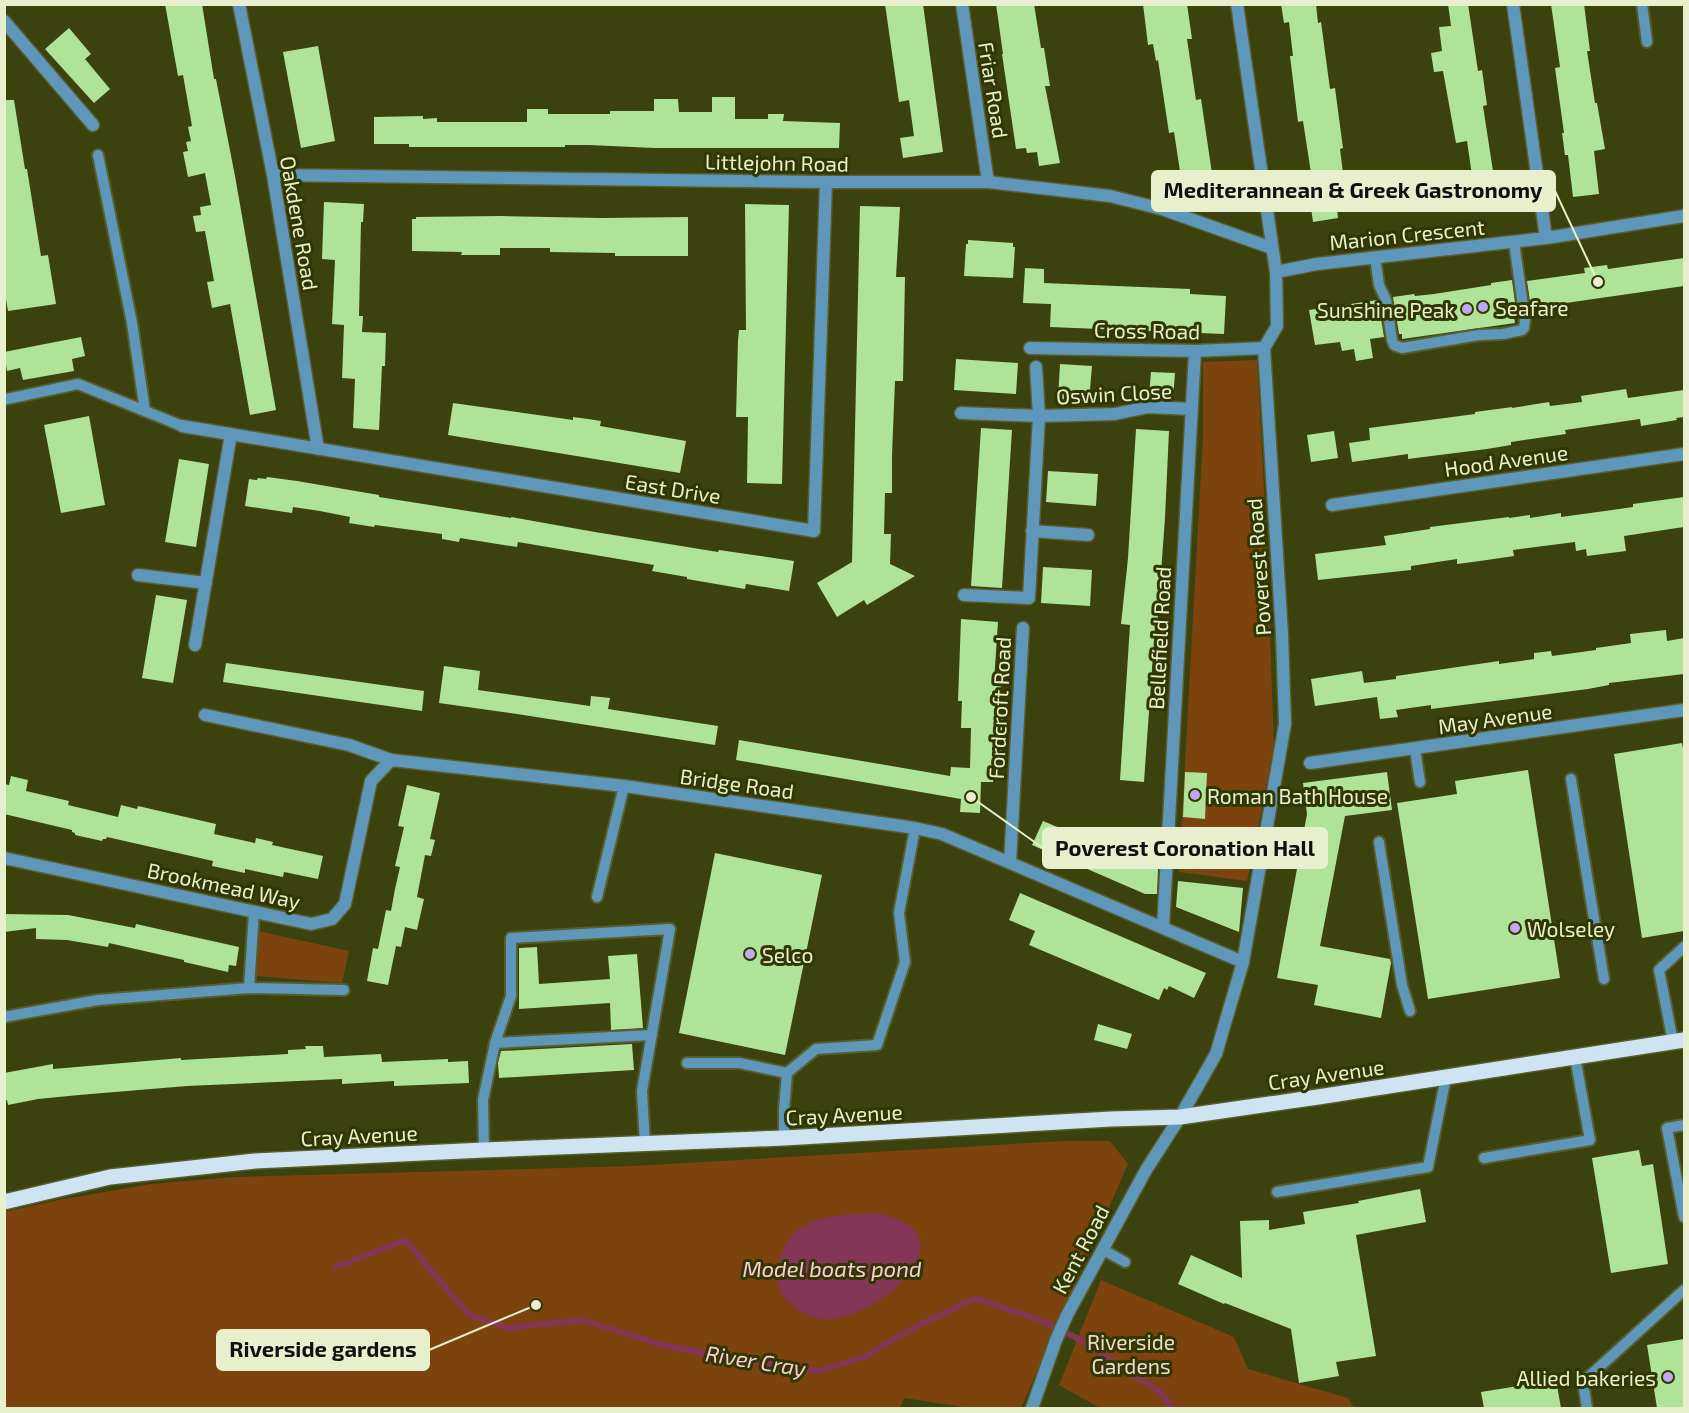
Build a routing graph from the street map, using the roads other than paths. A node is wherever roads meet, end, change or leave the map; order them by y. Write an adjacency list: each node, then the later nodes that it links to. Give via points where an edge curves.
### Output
1 (239, 4): 10 (street, Oakdene Road)
2 (962, 4): 12 (street, Friar Road)
3 (1238, 4): 16 (street, Poverest Road)
4 (1513, 4): 14 (street)
5 (1642, 4): 7 (lane)
6 (4, 21): 8 (street)
7 (1647, 42)
8 (93, 125)
9 (98, 155): 25 (lane, via 132,323)
10 (273, 175): 11 (street, Littlejohn Road); 30 (street, Oakdene Road)
11 (826, 182): 12 (street, Littlejohn Road); 30 (street, East Drive, via 814,531)
12 (988, 182): 16 (street, Littlejohn Road, via 1110,196 1172,212)
13 (1684, 216): 14 (street, Marion Crescent)
14 (1546, 238): 15 (street, Marion Crescent)
15 (1514, 242): 17 (street, Marion Crescent); 17 (lane, via 1525,320 1522,330 1402,348 1392,340)
16 (1272, 248): 18 (street, Poverest Road)
17 (1375, 257): 18 (street, Marion Crescent)
18 (1276, 272): 20 (street, Poverest Road, via 1277,326)
19 (1030, 348): 21 (street, Cross Road)
20 (1264, 348): 21 (street, Cross Road); 56 (street, Poverest Road, via 1285,724)
21 (1195, 351): 24 (street, Bellefield Road)
22 (1036, 367): 27 (street, Oswin Close)
23 (7, 399): 25 (lane, via 78,384)
24 (1192, 409): 27 (street, Oswin Close, via 1148,407 1115,414); 54 (street, Bellefield Road)
25 (145, 411): 28 (lane)
26 (960, 413): 27 (street, Oswin Close)
27 (1039, 417): 33 (street, Oswin Close)
28 (182, 426): 29 (street, East Drive)
29 (231, 434): 30 (street, East Drive); 36 (street)
30 (318, 448)
31 (1684, 454): 32 (street, Hood Avenue)
32 (1332, 505)
33 (1032, 531): 34 (street); 37 (street, Oswin Close, via 1029,598)
34 (1088, 536)
35 (138, 575): 36 (street)
36 (206, 583): 39 (street)
37 (964, 595)
38 (1023, 628): 51 (street, Fordcroft Road)
39 (195, 645)
40 (1684, 710): 42 (street, May Avenue)
41 (205, 715): 43 (street, Bridge Road, via 349,745)
42 (1415, 749): 44 (street, May Avenue); 46 (lane)
43 (391, 760): 47 (street, Bridge Road); 53 (street, Brookmead Way, via 371,781 345,904 332,919 311,924)
44 (1310, 763)
45 (1571, 778): 57 (lane)
46 (1420, 782)
47 (624, 786): 48 (street, Bridge Road); 52 (lane)
48 (915, 828): 51 (street, Bridge Road, via 942,834); 67 (lane, via 899,913 905,962 877,1045 816,1049)
49 (1379, 842): 60 (lane, via 1402,986)
50 (6, 859): 53 (street, Brookmead Way)
51 (1011, 863): 54 (street, Bridge Road)
52 (597, 897)
53 (254, 912): 58 (lane)
54 (1163, 928): 56 (street, Bridge Road)
55 (1684, 947): 63 (lane, via 1659,970)
56 (1243, 962): 69 (street, Poverest Road, via 1216,1054)
57 (1604, 979)
58 (249, 988): 59 (lane); 61 (lane, via 98,1000)
59 (344, 990)
60 (1410, 1011)
61 (4, 1017)
62 (652, 1035): 64 (lane); 64 (lane, via 670,929 511,938 511,996); 72 (lane, via 642,1091)
63 (1679, 1041): 65 (main road, Cray Avenue)
64 (495, 1043): 73 (lane, via 483,1100)
65 (1575, 1057): 68 (main road, Cray Avenue); 74 (lane, via 1590,1140)
66 (687, 1063): 67 (lane, via 739,1063)
67 (787, 1073): 71 (lane)
68 (1446, 1077): 69 (main road, Cray Avenue); 75 (lane, via 1428,1167)
69 (1180, 1117): 71 (main road, Cray Avenue); 78 (street, Kent Road)
70 (1684, 1125): 77 (lane, via 1668,1128)
71 (784, 1138): 72 (main road, Cray Avenue)
72 (645, 1145): 73 (main road, Cray Avenue)
73 (484, 1150): 76 (main road, Cray Avenue, via 255,1161 110,1178)
74 (1484, 1158)
75 (1277, 1192)
76 (4, 1202)
77 (1684, 1217)
78 (1102, 1249): 79 (lane); 81 (street, Kent Road, via 1066,1315)
79 (1125, 1262)
80 (1684, 1290): 82 (lane, via 1583,1382)
81 (1032, 1408)
82 (1587, 1408)

